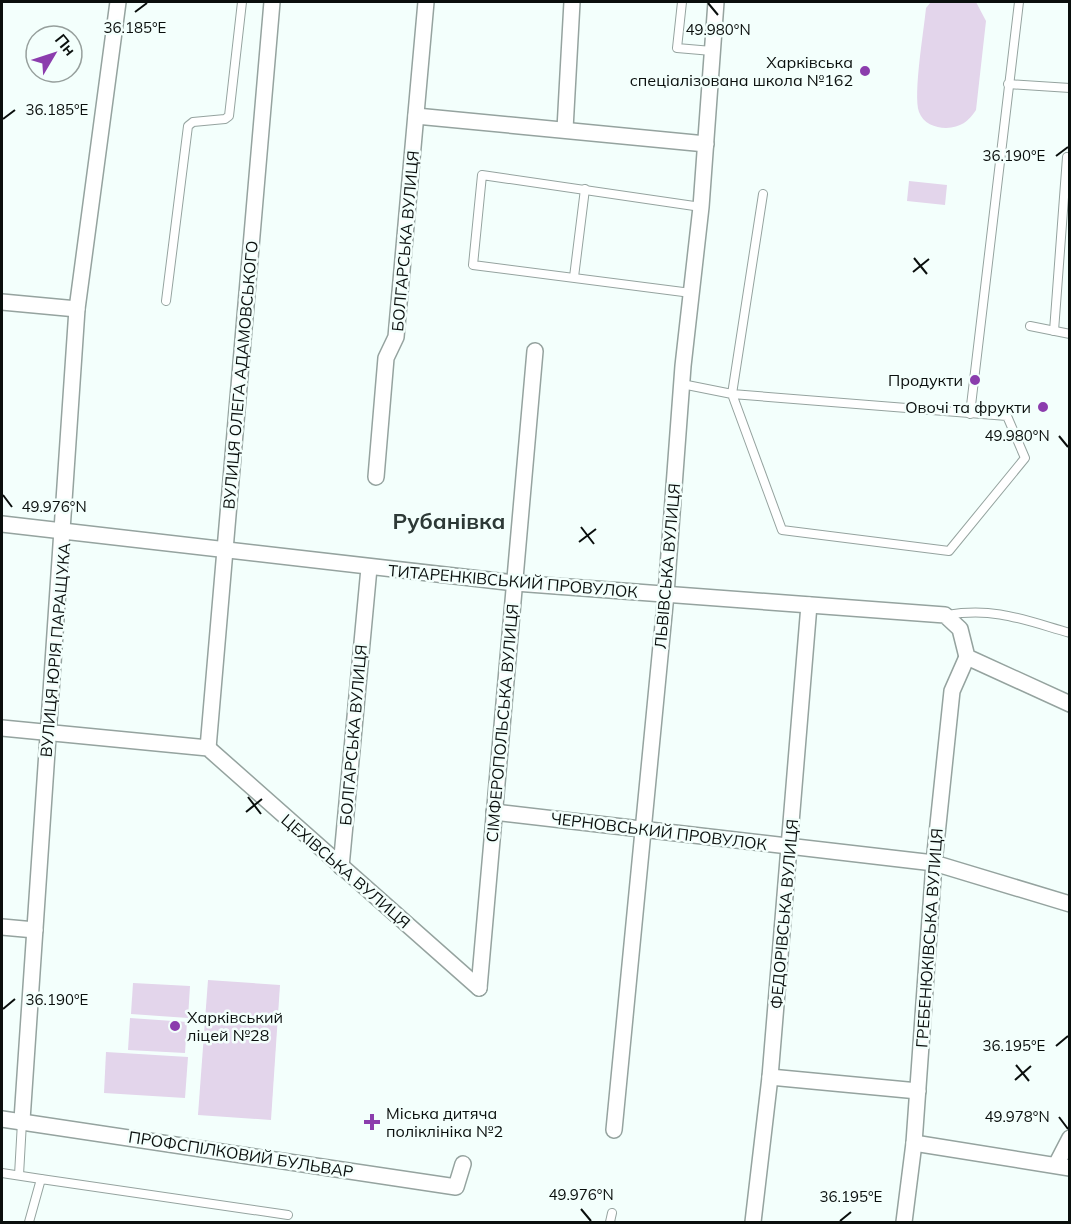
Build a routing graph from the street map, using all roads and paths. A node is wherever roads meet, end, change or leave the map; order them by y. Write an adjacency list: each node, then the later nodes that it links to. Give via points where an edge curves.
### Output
1 (118, 2): 23 (street, ВУЛИЦЯ ЮРІЯ ПАРАЩУКА)
2 (242, 2): 21 (lane, via 230,117 188,126)
3 (272, 2): 34 (street, ВУЛИЦЯ ОЛЕГА АДАМОВСЬКОГО)
4 (426, 2): 12 (street, БОЛГАРСЬКА ВУЛИЦЯ)
5 (572, 2): 13 (street)
6 (681, 2): 9 (lane, via 677,48)
7 (716, 2): 9 (street, ЛЬВІВСЬКА ВУЛИЦЯ)
8 (1019, 2): 10 (lane)
9 (712, 51): 14 (street, ЛЬВІВСЬКА ВУЛИЦЯ)
10 (1008, 84): 11 (lane); 30 (lane)
11 (1070, 88)
12 (416, 116): 13 (street); 31 (street, БОЛГАРСЬКА ВУЛИЦЯ, via 396,338 386,358)
13 (565, 129): 14 (street)
14 (706, 144): 18 (street, ЛЬВІВСЬКА ВУЛИЦЯ)
15 (1067, 157): 25 (lane)
16 (585, 189): 18 (lane); 19 (lane); 19 (lane, via 482,175 473,265)
17 (763, 194): 29 (lane)
18 (701, 207): 20 (street, ЛЬВІВСЬКА ВУЛИЦЯ)
19 (574, 277): 20 (lane)
20 (691, 293): 28 (street, ЛЬВІВСЬКА ВУЛИЦЯ)
21 (166, 301)
22 (2, 302): 23 (street)
23 (77, 309): 33 (street, ВУЛИЦЯ ЮРІЯ ПАРАЩУКА)
24 (1030, 326): 25 (lane)
25 (1054, 331): 26 (lane)
26 (1070, 334)
27 (535, 351): 36 (street, СІМФЕРОПОЛЬСЬКА ВУЛИЦЯ)
28 (682, 384): 29 (lane); 37 (street, ЛЬВІВСЬКА ВУЛИЦЯ)
29 (732, 394): 30 (lane); 30 (lane, via 782,530 949,551 1025,458 1007,416)
30 (970, 414)
31 (376, 477)
32 (2, 524): 33 (street, ТИТАРЕНКІВСЬКИЙ ПРОВУЛОК)
33 (64, 530): 34 (street, ТИТАРЕНКІВСЬКИЙ ПРОВУЛОК); 44 (street, ВУЛИЦЯ ЮРІЯ ПАРАЩУКА)
34 (225, 551): 35 (street, ТИТАРЕНКІВСЬКИЙ ПРОВУЛОК); 45 (street, ВУЛИЦЯ ОЛЕГА АДАМОВСЬКОГО)
35 (369, 568): 36 (street, ТИТАРЕНКІВСЬКИЙ ПРОВУЛОК); 50 (street, БОЛГАРСЬКА ВУЛИЦЯ)
36 (515, 583): 37 (street, ТИТАРЕНКІВСЬКИЙ ПРОВУЛОК); 46 (street, СІМФЕРОПОЛЬСЬКА ВУЛИЦЯ)
37 (666, 594): 38 (street, ТИТАРЕНКІВСЬКИЙ ПРОВУЛОК); 47 (street, ЛЬВІВСЬКА ВУЛИЦЯ)
38 (809, 605): 39 (street, ТИТАРЕНКІВСЬКИЙ ПРОВУЛОК); 48 (street, ФЕДОРІВСЬКА ВУЛИЦЯ)
39 (945, 615): 40 (lane, via 975,611 1006,615); 41 (street, via 960,629)
40 (1070, 633)
41 (967, 657): 42 (street); 49 (street, ГРЕБЕНЮКІВСЬКА ВУЛИЦЯ, via 952,691)
42 (1070, 704)
43 (2, 728): 44 (street)
44 (48, 733): 45 (street); 53 (street, ВУЛИЦЯ ЮРІЯ ПАРАЩУКА)
45 (208, 748): 50 (street, ЦЕХІВСЬКА ВУЛИЦЯ)
46 (494, 812): 47 (street, ЧЕРНОВСЬКИЙ ПРОВУЛОК); 54 (street, СІМФЕРОПОЛЬСЬКА ВУЛИЦЯ)
47 (642, 828): 48 (street, ЧЕРНОВСЬКИЙ ПРОВУЛОК); 59 (street, ЛЬВІВСЬКА ВУЛИЦЯ)
48 (790, 846): 49 (street, ЧЕРНОВСЬКИЙ ПРОВУЛОК); 55 (street, ФЕДОРІВСЬКА ВУЛИЦЯ)
49 (934, 863): 51 (street, ЧЕРНОВСЬКИЙ ПРОВУЛОК); 56 (street, ГРЕБЕНЮКІВСЬКА ВУЛИЦЯ)
50 (341, 867): 54 (street, ЦЕХІВСЬКА ВУЛИЦЯ)
51 (1070, 904)
52 (2, 927): 53 (street)
53 (35, 930): 58 (street, ВУЛИЦЯ ЮРІЯ ПАРАЩУКА)
54 (479, 988)
55 (770, 1077): 56 (street); 71 (street, ФЕДОРІВСЬКА ВУЛИЦЯ)
56 (918, 1091): 61 (street, ГРЕБЕНЮКІВСЬКА ВУЛИЦЯ)
57 (2, 1119): 58 (street, ПРОФСПІЛКОВИЙ БУЛЬВАР)
58 (22, 1120): 62 (street, ПРОФСПІЛКОВИЙ БУЛЬВАР, via 456,1187); 65 (lane)
59 (614, 1130)
60 (1070, 1138): 63 (street)
61 (914, 1143): 63 (street); 72 (street, ГРЕБЕНЮКІВСЬКА ВУЛИЦЯ)
62 (463, 1164)
63 (1063, 1167)
64 (2, 1173): 65 (lane)
65 (19, 1175): 66 (lane)
66 (41, 1179): 68 (lane); 69 (lane)
67 (612, 1213): 70 (lane)
68 (288, 1215)
69 (29, 1222)
70 (610, 1222)
71 (753, 1222)
72 (904, 1222)

